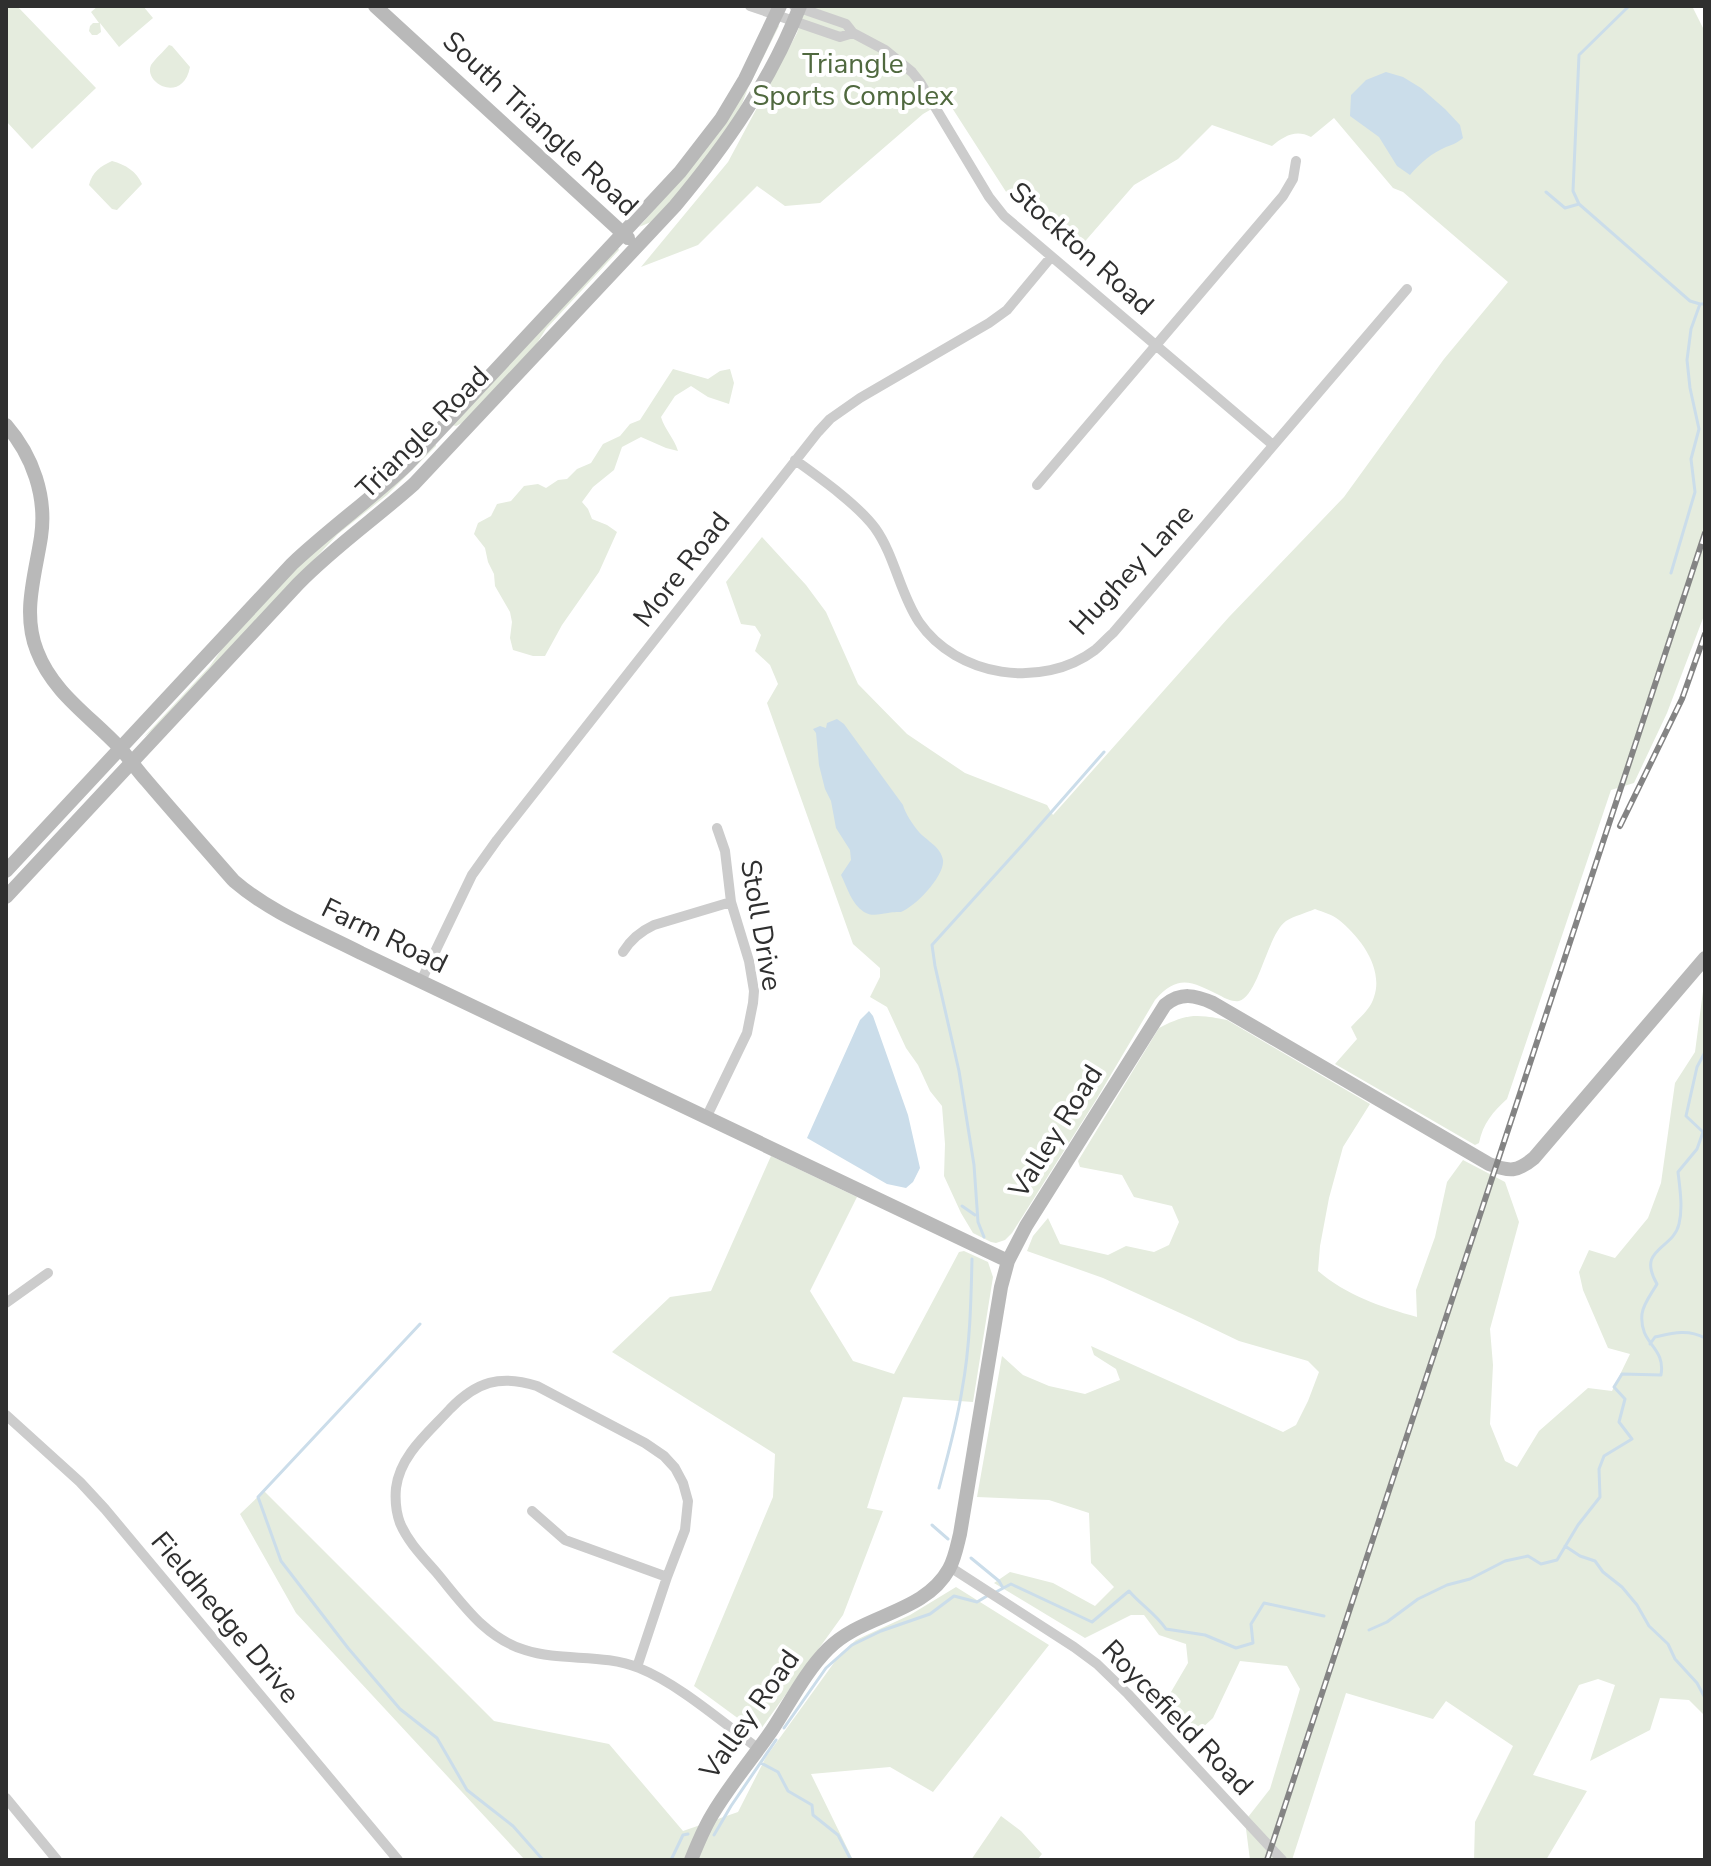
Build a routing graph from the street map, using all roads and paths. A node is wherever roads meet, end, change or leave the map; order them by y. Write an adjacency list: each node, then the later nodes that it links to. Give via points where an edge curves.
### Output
1 (375, 6): 6 (street, South Triangle Road)
2 (750, 6): 4 (street, Stockton Road)
3 (797, 10): 4 (street, Stockton Road); 7 (street, Triangle Road, via 767,77 734,131); 8 (street, Stockton Road, via 840,37 853,33 885,50 912,72 989,197)
4 (778, 11): 6 (street, Triangle Road, via 721,119)
5 (1296, 161): 10 (street, via 1283,196)
6 (623, 233): 7 (street, South Triangle Road); 15 (street, Triangle Road, via 407,465 292,564)
7 (637, 246): 16 (street, Triangle Road, via 414,484 321,561)
8 (1051, 257): 10 (street, Stockton Road); 13 (street, More Road, via 1007,310 830,419)
9 (1407, 289): 12 (street, Hughey Lane)
10 (1156, 346): 12 (street, Stockton Road); 14 (street)
11 (6, 425): 15 (street, Farm Road, via 27,455 41,503 30,595 34,642 55,684)
12 (1273, 445): 13 (street, Hughey Lane, via 1095,650 1030,674 965,661 930,636 913,612 876,530)
13 (795, 460): 23 (street, More Road, via 488,852)
14 (1037, 485)
15 (119, 748): 16 (street, Farm Road); 18 (street, Triangle Road)
16 (131, 762): 19 (street, Triangle Road); 23 (street, Farm Road, via 246,892)
17 (717, 828): 20 (street, Stoll Drive)
18 (6, 871)
19 (6, 897)
20 (731, 902): 21 (street, via 654,925); 24 (street, Stoll Drive, via 749,961 753,1003 747,1033)
21 (623, 952)
22 (1705, 958): 25 (street, Valley Road, via 1534,1158 1515,1170 1478,1158 1213,1003 1190,995 1177,997 1157,1015)
23 (421, 981): 24 (street, Farm Road)
24 (706, 1118): 25 (street, Farm Road)
25 (1008, 1261): 30 (street, Valley Road)
26 (48, 1273): 27 (street)
27 (6, 1303)
28 (6, 1415): 36 (street, Fieldhedge Drive, via 105,1509)
29 (532, 1511): 31 (street, via 565,1540)
30 (950, 1567): 33 (street, Valley Road, via 918,1599 830,1646); 38 (street, Roycefield Road, via 1097,1664)
31 (667, 1577): 32 (street); 32 (street, via 688,1515 675,1468 645,1443 537,1386 498,1380 472,1390 402,1465 396,1485 399,1520 480,1624 528,1651)
32 (637, 1667): 33 (street, via 665,1681)
33 (759, 1749): 37 (street, Valley Road, via 714,1811)
34 (6, 1798): 35 (street)
35 (57, 1860)
36 (398, 1860)
37 (691, 1860)
38 (1282, 1860)

